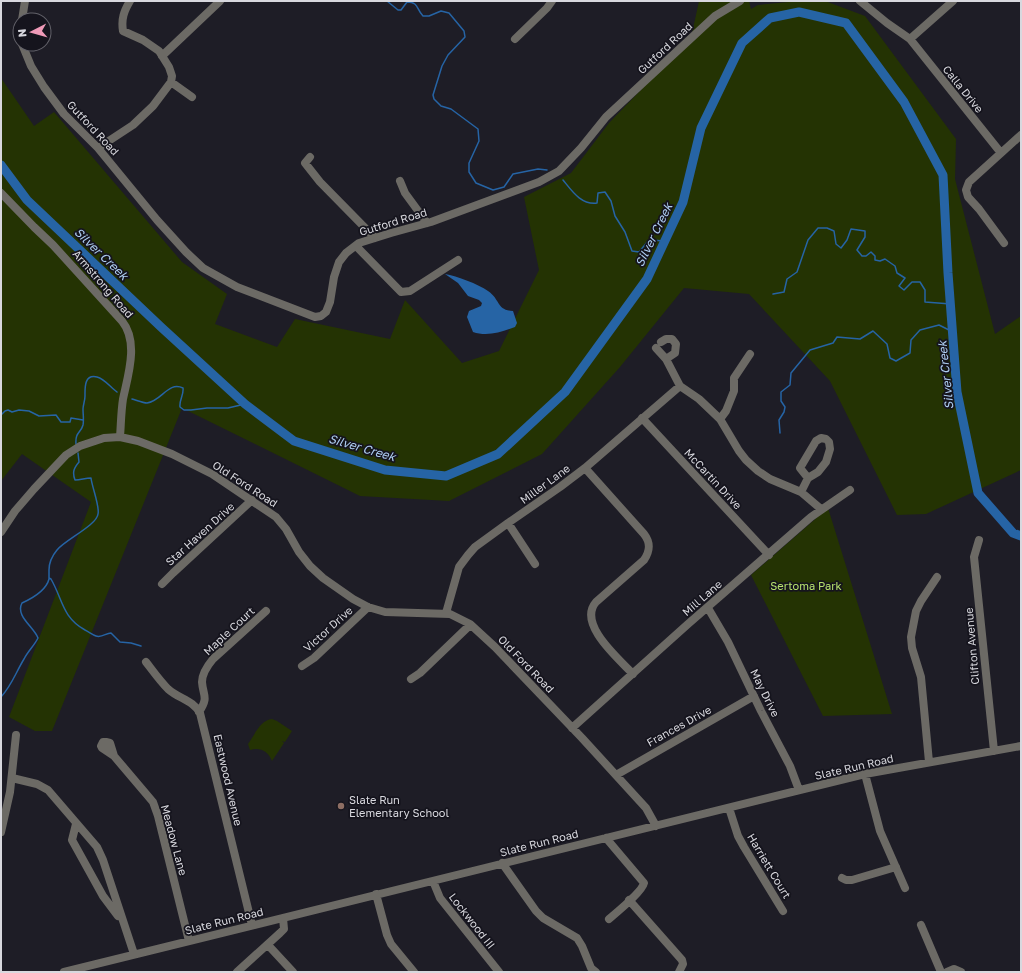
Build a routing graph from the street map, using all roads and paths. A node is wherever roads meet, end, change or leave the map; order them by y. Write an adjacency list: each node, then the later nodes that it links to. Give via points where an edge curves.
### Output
1 (25, 1): 8 (street)
2 (130, 1): 12 (street, via 124,9 121,23 123,31 144,40)
3 (220, 1): 12 (street)
4 (552, 1): 9 (street)
5 (740, 1): 21 (street, Gutford Road, via 715,16 606,117 559,171 539,182)
6 (860, 1): 10 (street)
7 (953, 1): 10 (street)
8 (23, 12)
9 (515, 38)
10 (910, 39): 17 (street, Calla Drive)
11 (26, 52): 16 (street, Gutford Road, via 44,87 64,114)
12 (162, 56): 13 (street, via 172,76)
13 (171, 82): 14 (street); 16 (street, via 153,106 133,125)
14 (192, 97)
15 (1021, 135): 17 (street)
16 (98, 148): 24 (street, Gutford Road, via 156,220 203,268 237,286 309,316 321,316 326,312 334,276 340,262 346,253)
17 (1001, 153): 23 (street, via 969,182 966,190 968,197)
18 (310, 156): 22 (street, via 305,163)
19 (400, 181): 21 (street, via 405,193)
20 (1, 193): 31 (street, Armstrong Road, via 70,263 127,329 130,337 130,359)
21 (427, 223): 22 (street, Gutford Road)
22 (375, 238): 24 (street, Gutford Road)
23 (1004, 242)
24 (356, 246): 25 (street, via 402,292 410,291)
25 (458, 260)
26 (750, 354): 30 (street, via 734,378 734,391 726,411)
27 (666, 359): 27 (street, via 658,345 666,339 672,339 676,344 675,352); 28 (street)
28 (680, 386): 29 (street, Miller Lane); 30 (street)
29 (642, 418): 32 (street, Miller Lane); 41 (street, McCartin Drive)
30 (720, 418): 35 (street, via 739,451 758,471)
31 (120, 437): 36 (street, Old Ford Road, via 172,454 212,474); 39 (street, Old Ford Road, via 96,440 66,455 15,511)
32 (585, 468): 38 (street, Miller Lane); 52 (street, via 650,544 644,560 593,605 591,613 595,631)
33 (808, 478): 33 (street, via 818,472 826,462 830,449 826,439 816,441 800,468); 35 (street)
34 (850, 490): 37 (street, Mill Lane)
35 (801, 492): 37 (street)
36 (252, 500): 44 (street, Star Haven Drive); 45 (street, Old Ford Road, via 282,522 304,558 322,578)
37 (821, 509): 41 (street, Mill Lane)
38 (508, 523): 42 (street); 48 (street, Miller Lane, via 475,547 461,563)
39 (1, 532)
40 (979, 540): 59 (street, Clifton Avenue, via 974,557)
41 (769, 555): 46 (street, Mill Lane)
42 (535, 564)
43 (937, 577): 61 (street, via 916,611 911,637 921,676)
44 (162, 584)
45 (368, 607): 48 (street, Old Ford Road, via 393,613); 51 (street, Victor Drive, via 314,658)
46 (708, 608): 52 (street, Mill Lane); 54 (street, May Drive)
47 (266, 611): 55 (street, Maple Court, via 207,666 202,682 205,701)
48 (446, 613): 49 (street, Old Ford Road, via 457,616)
49 (470, 625): 53 (street); 56 (street, Old Ford Road, via 495,647)
50 (146, 662): 55 (street, via 167,688 192,703)
51 (302, 666)
52 (633, 674): 56 (street, Mill Lane)
53 (411, 679)
54 (754, 696): 63 (street, Frances Drive); 65 (street, May Drive, via 790,766)
55 (199, 712): 82 (street, Eastwood Avenue)
56 (572, 728): 63 (street, Old Ford Road)
57 (16, 735): 64 (street)
58 (1021, 746): 59 (street, Slate Run Road)
59 (994, 751): 61 (street, Slate Run Road)
60 (114, 756): 84 (street, Meadow Lane, via 152,802 158,816)
61 (929, 762): 62 (street, Slate Run Road)
62 (865, 774): 65 (street, Slate Run Road); 72 (street, via 880,831)
63 (616, 775): 68 (street, Old Ford Road, via 646,808)
64 (12, 778): 67 (street, via 37,784 48,790); 69 (street)
65 (799, 790): 66 (street, Slate Run Road)
66 (729, 808): 68 (street, Slate Run Road); 78 (street, Harriett Court, via 738,836)
67 (76, 824): 81 (street, via 97,847); 81 (street, via 72,840 103,896)
68 (656, 826): 70 (street, Slate Run Road)
69 (1, 832)
70 (606, 838): 71 (street, Slate Run Road); 77 (street, via 644,884)
71 (502, 863): 74 (street, Slate Run Road); 93 (street, via 536,911 577,938 591,968)
72 (896, 867): 73 (street, via 852,880); 75 (street)
73 (842, 878)
74 (433, 880): 76 (street, Slate Run Road); 92 (street, Lockwood III, via 440,898)
75 (904, 888)
76 (376, 894): 79 (street, Slate Run Road); 91 (street, via 391,944)
77 (629, 900): 80 (street); 94 (street, via 682,960)
78 (783, 911)
79 (283, 918): 82 (street, Slate Run Road); 85 (street, via 284,929)
80 (609, 919)
81 (123, 922): 86 (street)
82 (252, 925): 84 (street, Slate Run Road)
83 (921, 925): 95 (street)
84 (189, 941): 86 (street, Slate Run Road)
85 (268, 945): 89 (street); 90 (street)
86 (134, 954): 88 (street, Slate Run Road)
87 (959, 971): 96 (street, via 954,969)
88 (64, 972)
89 (236, 972)
90 (293, 972)
91 (414, 972)
92 (499, 972)
93 (596, 972)
94 (679, 972)
95 (941, 972)
96 (946, 972)

